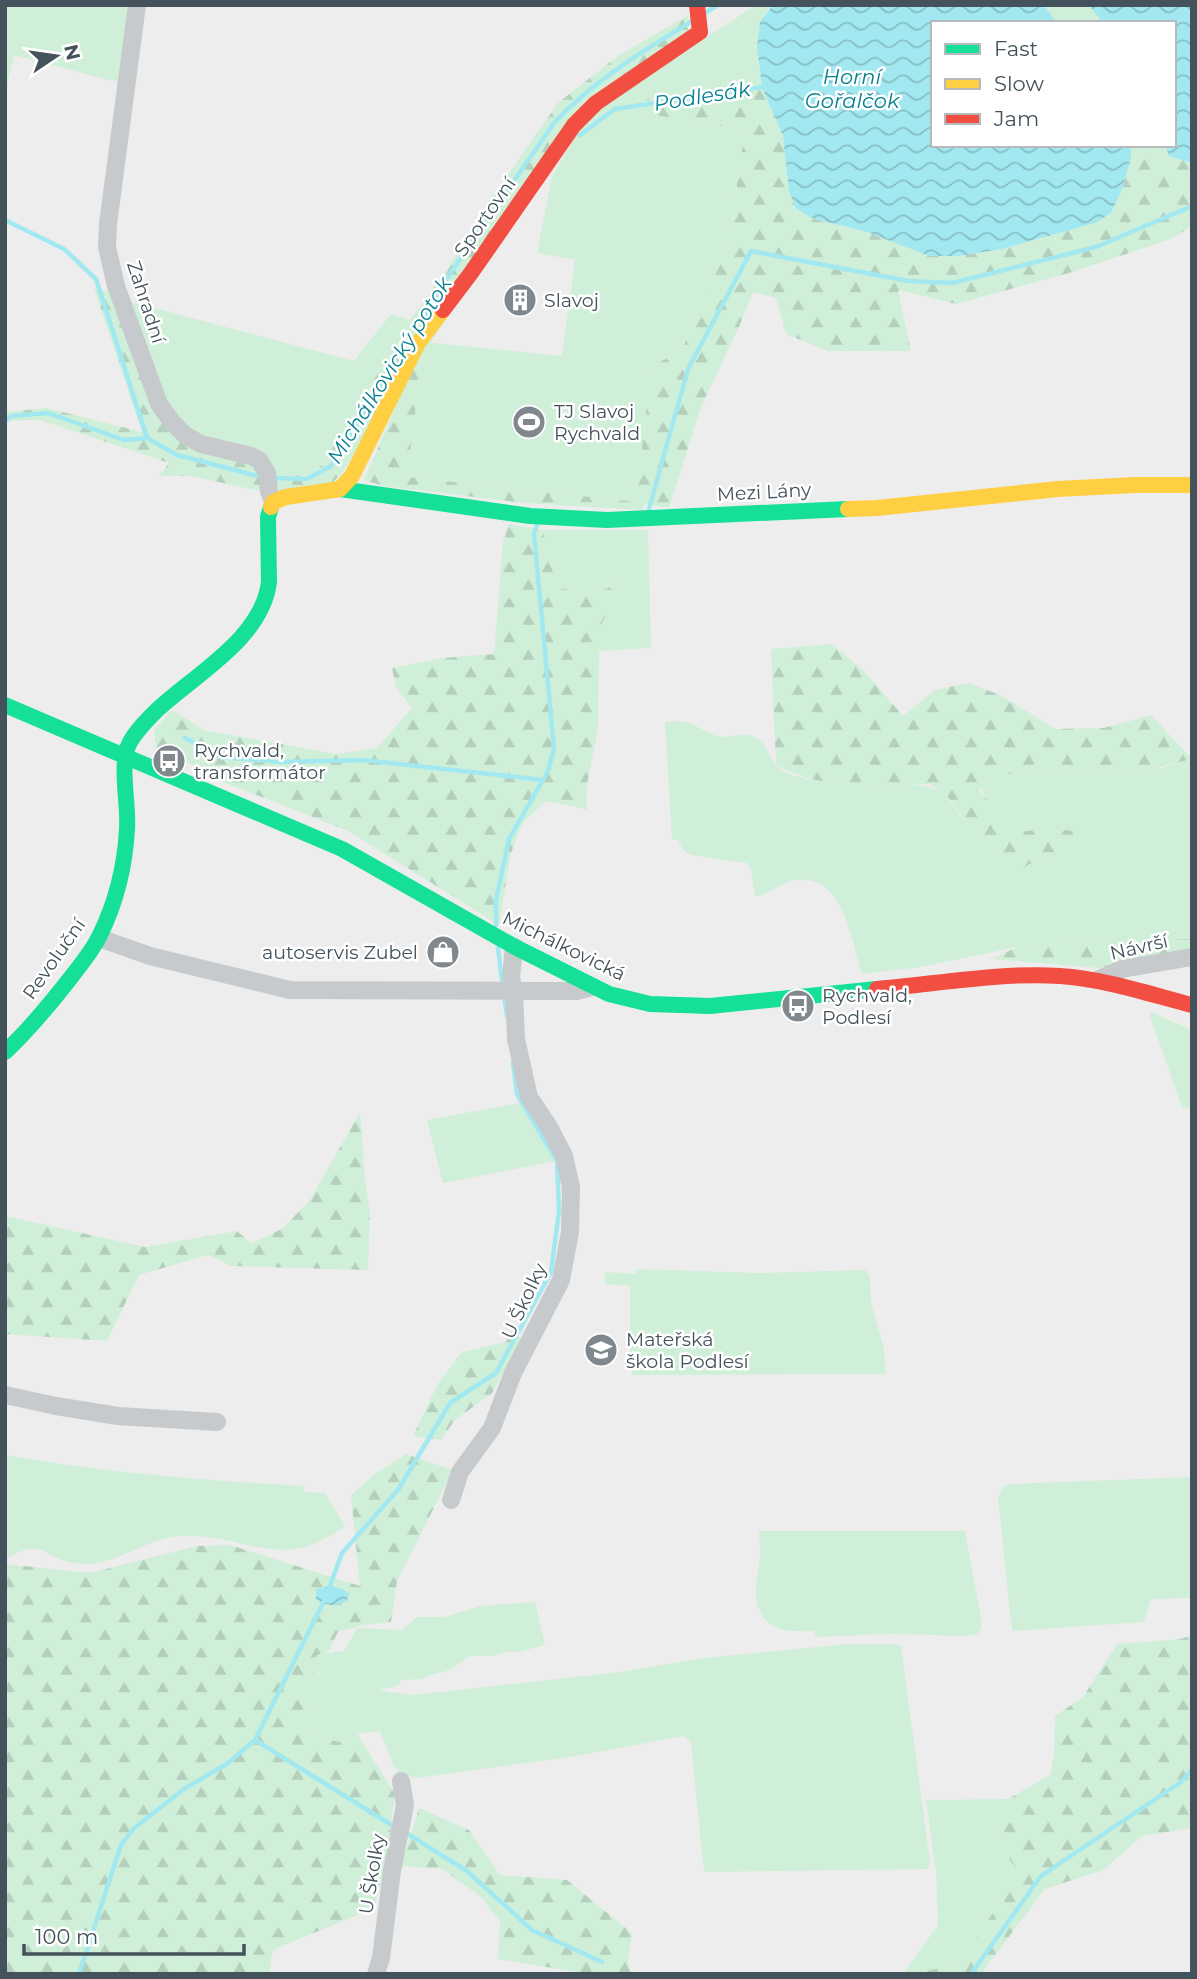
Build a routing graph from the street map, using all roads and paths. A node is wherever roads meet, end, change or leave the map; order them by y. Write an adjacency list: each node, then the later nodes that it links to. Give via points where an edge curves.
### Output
1 (137, 5): 4 (street, Zahradní, via 108,224 107,247 116,286 159,404 172,422 201,443 259,460)
2 (697, 6): 5 (street, Sportovní, via 700,33 596,103 574,125 418,343 352,476)
3 (1192, 485): 5 (street, Mezi Lány, via 1058,489 877,508 607,520 530,516)
4 (270, 489): 5 (street, via 286,497); 7 (street, via 269,590 254,623 161,705 129,742)
5 (340, 489)
6 (5, 705): 7 (street, Michálkovická)
7 (125, 755): 8 (street, Revoluční, via 126,850); 9 (street, Michálkovická, via 342,849)
8 (99, 938): 13 (street, via 150,957 290,990); 15 (street, Revoluční, via 48,1008)
9 (515, 947): 12 (street, Michálkovická); 13 (street, U Školky)
10 (1192, 957): 11 (street, Návrší, via 1122,969)
11 (1097, 980): 12 (street, Michálkovická, via 1024,975 692,1007 650,1004); 14 (street, Michálkovická)
12 (592, 987): 13 (street)
13 (514, 991): 18 (street, U Školky, via 516,1040 529,1097 564,1156 571,1187 570,1232 561,1280 513,1373 492,1428 460,1472)
14 (1192, 1005)
15 (5, 1052)
16 (5, 1395): 17 (street, via 118,1416)
17 (217, 1422)
18 (451, 1500)
19 (401, 1781): 20 (street, U Školky, via 405,1805)
20 (376, 1974)

